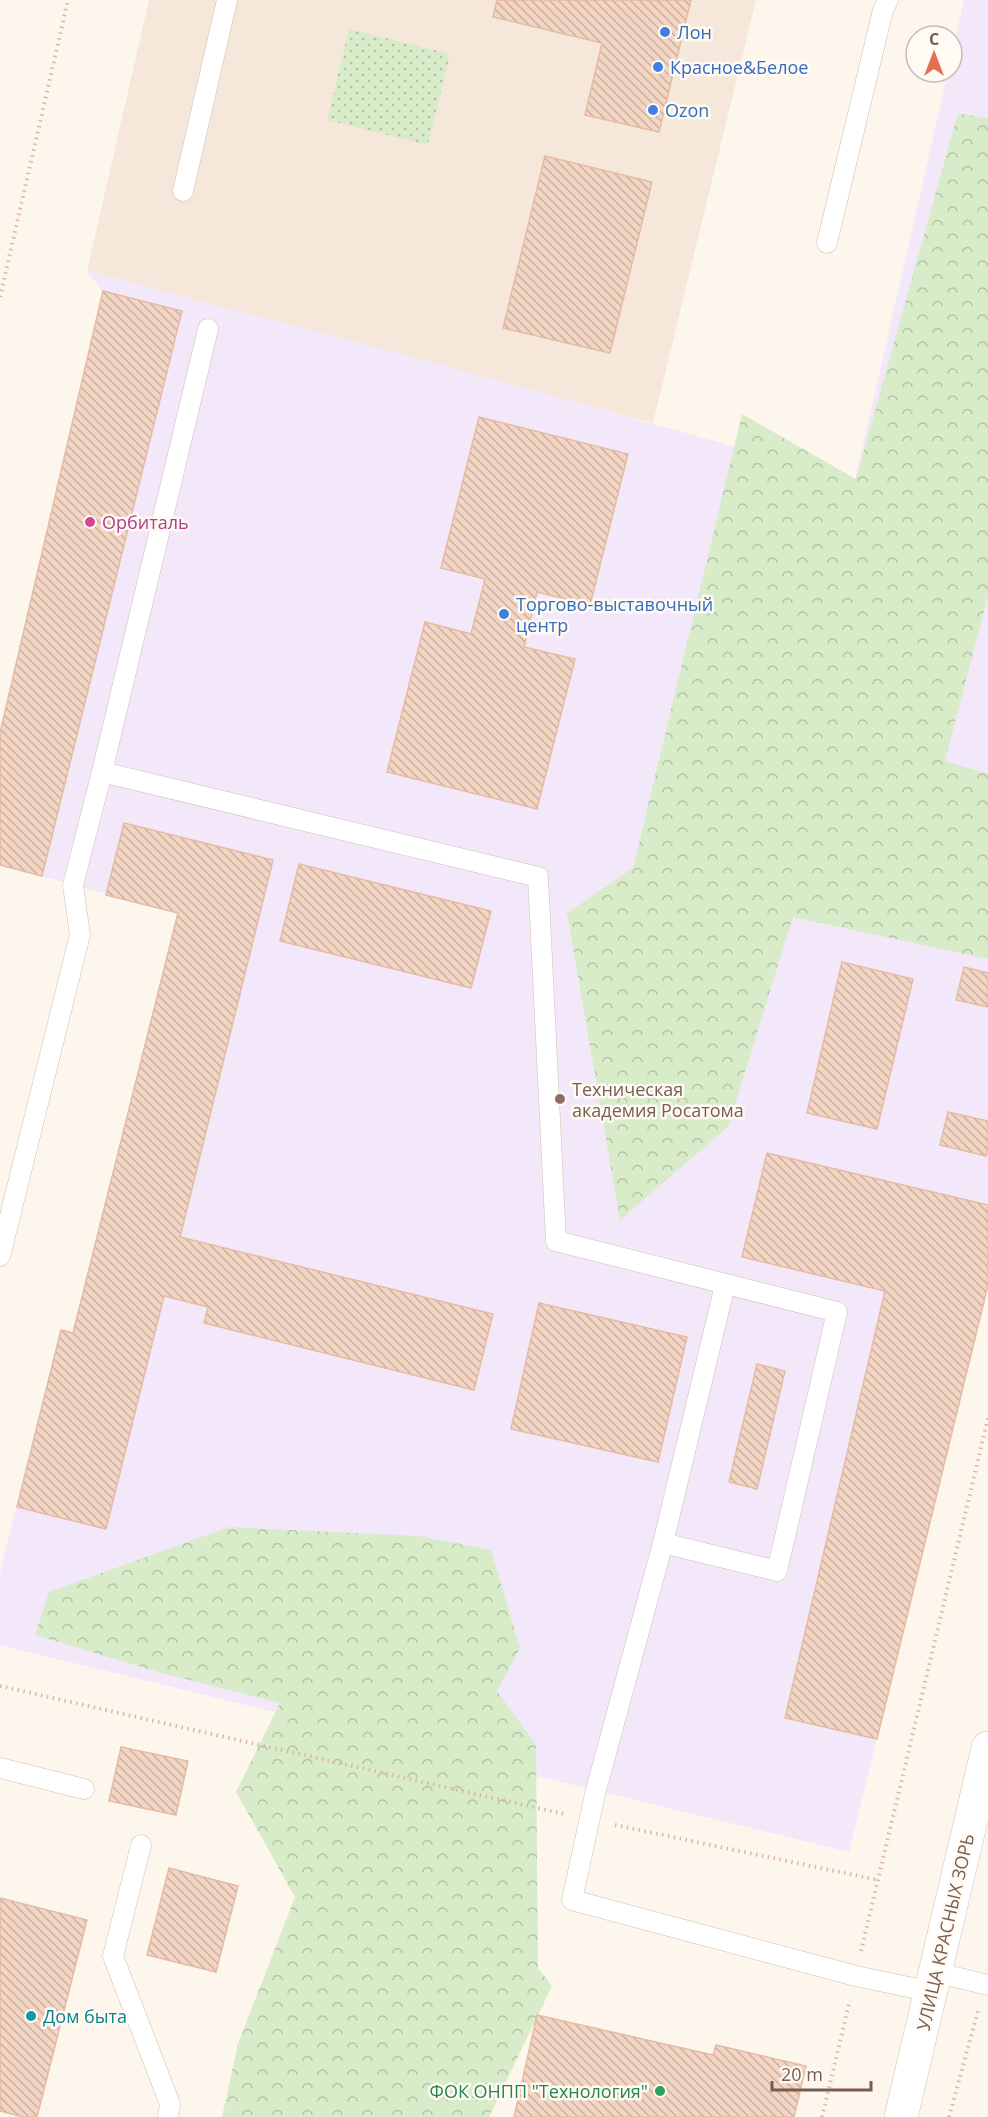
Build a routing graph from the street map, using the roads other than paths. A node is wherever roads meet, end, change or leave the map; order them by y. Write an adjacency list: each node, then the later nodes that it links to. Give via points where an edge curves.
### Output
1 (227, 0): 3 (lane)
2 (888, 0): 4 (lane)
3 (183, 191)
4 (827, 243)
5 (208, 329): 6 (lane)
6 (102, 772): 7 (lane, via 73,885 80,935); 9 (lane, via 538,877 556,1241)
7 (7, 1196): 8 (lane)
8 (0, 1256)
9 (725, 1285): 10 (lane); 10 (lane, via 837,1312 777,1571)
10 (663, 1543): 15 (lane, via 572,1900 856,1976)
11 (988, 1748): 15 (street, УЛИЦА КРАСНЫХ ЗОРЬ)
12 (0, 1768): 13 (lane)
13 (84, 1789)
14 (141, 1845): 17 (lane, via 113,1956 170,2104)
15 (933, 1982): 16 (lane); 18 (street, УЛИЦА КРАСНЫХ ЗОРЬ)
16 (987, 1985)
17 (168, 2117)
18 (901, 2117)

